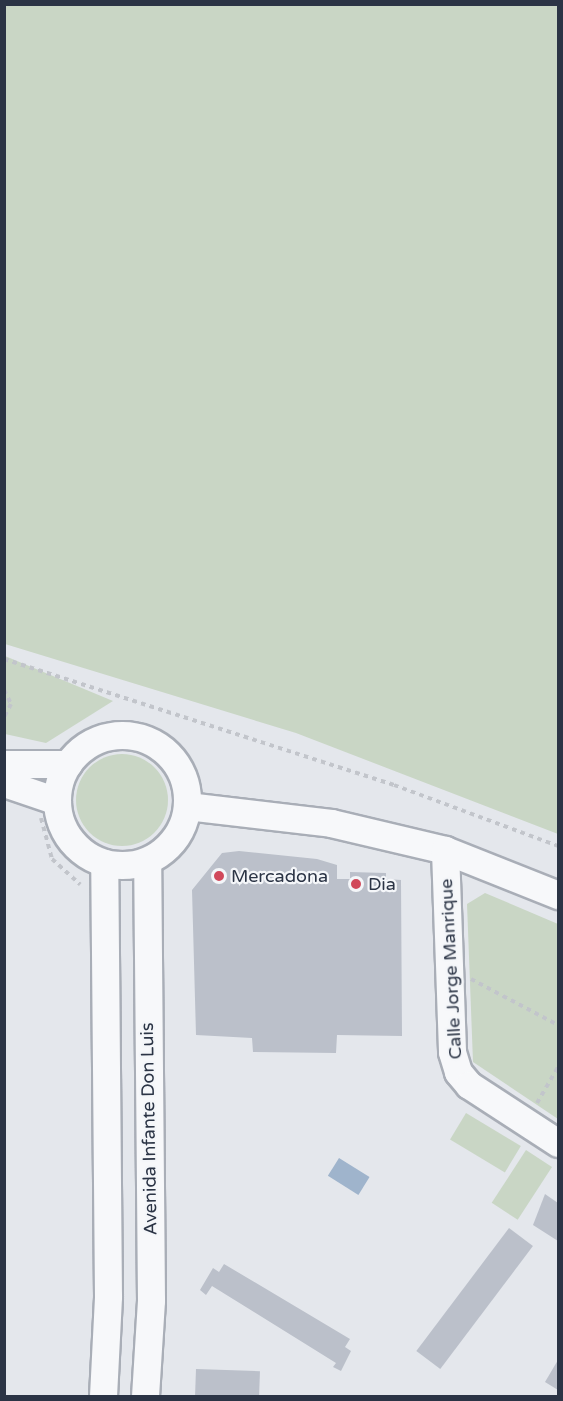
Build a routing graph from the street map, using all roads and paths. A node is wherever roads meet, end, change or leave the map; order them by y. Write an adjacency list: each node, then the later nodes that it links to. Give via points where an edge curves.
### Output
1 (4, 659): 9 (path, via 394,785)
2 (4, 690): 3 (path, via 11,704)
3 (4, 717)
4 (4, 764): 5 (street)
5 (68, 764): 7 (street); 8 (street, via 97,740 135,736 153,742 180,769)
6 (4, 783): 7 (street)
7 (57, 801): 12 (street, via 59,818 76,846)
8 (188, 806): 10 (street, via 331,823); 11 (street, via 175,839)
9 (558, 846)
10 (445, 850): 13 (street); 14 (street, Calle Jorge Manrique)
11 (147, 861): 12 (street, via 126,866); 20 (street, Avenida Infante Don Luis, via 151,1300)
12 (104, 863): 19 (street, via 108,1296)
13 (558, 895)
14 (449, 968): 15 (path); 17 (street, Calle Jorge Manrique, via 452,1052 458,1072 469,1085)
15 (558, 1024)
16 (558, 1067): 17 (path)
17 (525, 1121): 18 (street, Calle Jorge Manrique)
18 (558, 1143)
19 (103, 1396)
20 (145, 1396)

